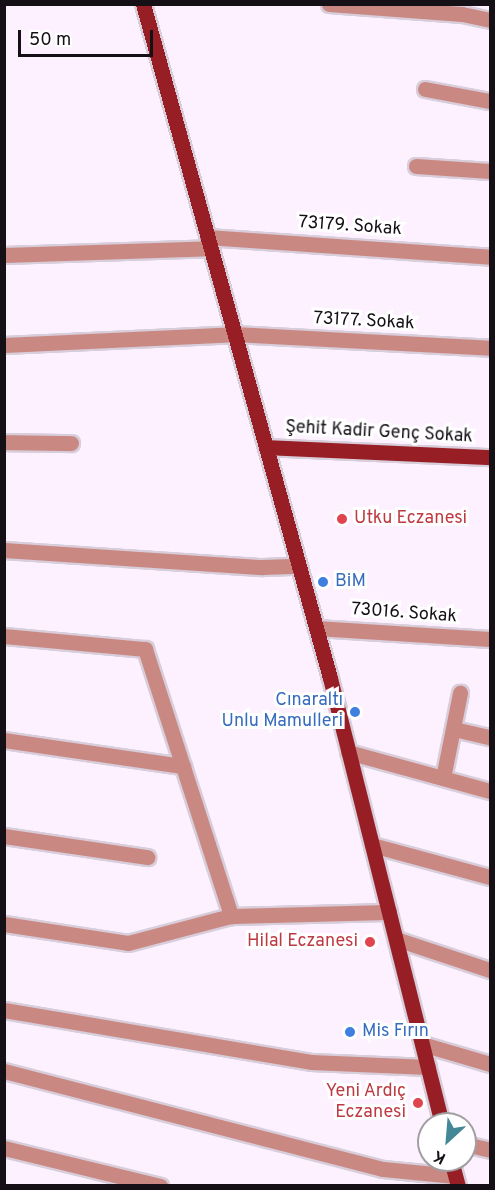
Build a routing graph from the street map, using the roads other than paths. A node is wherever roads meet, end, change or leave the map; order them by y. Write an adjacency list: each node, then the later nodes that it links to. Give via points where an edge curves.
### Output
1 (143, 4): 10 (main road)
2 (329, 4): 3 (street)
3 (388, 7): 4 (street)
4 (468, 10): 5 (street)
5 (490, 20)
6 (425, 89): 7 (street)
7 (490, 101)
8 (416, 166): 9 (street)
9 (490, 171)
10 (209, 243): 11 (street, 73179. Sokak); 12 (street, 73179. Sokak); 13 (main road)
11 (4, 255)
12 (490, 257)
13 (234, 334): 14 (street, 73177. Sokak); 15 (street, 73177. Sokak); 18 (main road)
14 (4, 345)
15 (490, 348)
16 (4, 442): 17 (street)
17 (71, 443)
18 (266, 447): 19 (main road, Şehit Kadir Genç Sokak); 21 (main road)
19 (490, 457)
20 (4, 550): 21 (street)
21 (298, 566): 22 (main road)
22 (316, 628): 24 (street, 73016. Sokak); 29 (main road)
23 (4, 636): 30 (street, via 145,649)
24 (490, 639)
25 (460, 693): 26 (street)
26 (454, 729): 27 (street); 31 (street)
27 (490, 737)
28 (4, 740): 30 (street)
29 (348, 752): 31 (street); 34 (main road)
30 (183, 766): 38 (street)
31 (443, 778): 32 (street)
32 (490, 791)
33 (4, 836): 35 (street)
34 (372, 845): 36 (street); 37 (main road)
35 (147, 857)
36 (490, 877)
37 (389, 912): 38 (street); 40 (main road)
38 (231, 916): 39 (street, via 128,943)
39 (4, 924)
40 (396, 939): 41 (street); 43 (main road)
41 (490, 969)
42 (4, 1010): 45 (street, via 311,1062)
43 (422, 1044): 44 (street); 45 (main road)
44 (490, 1064)
45 (428, 1067): 47 (main road)
46 (4, 1071): 49 (street, via 383,1169)
47 (439, 1112)
48 (4, 1148): 50 (street)
49 (457, 1181)
50 (160, 1185)

